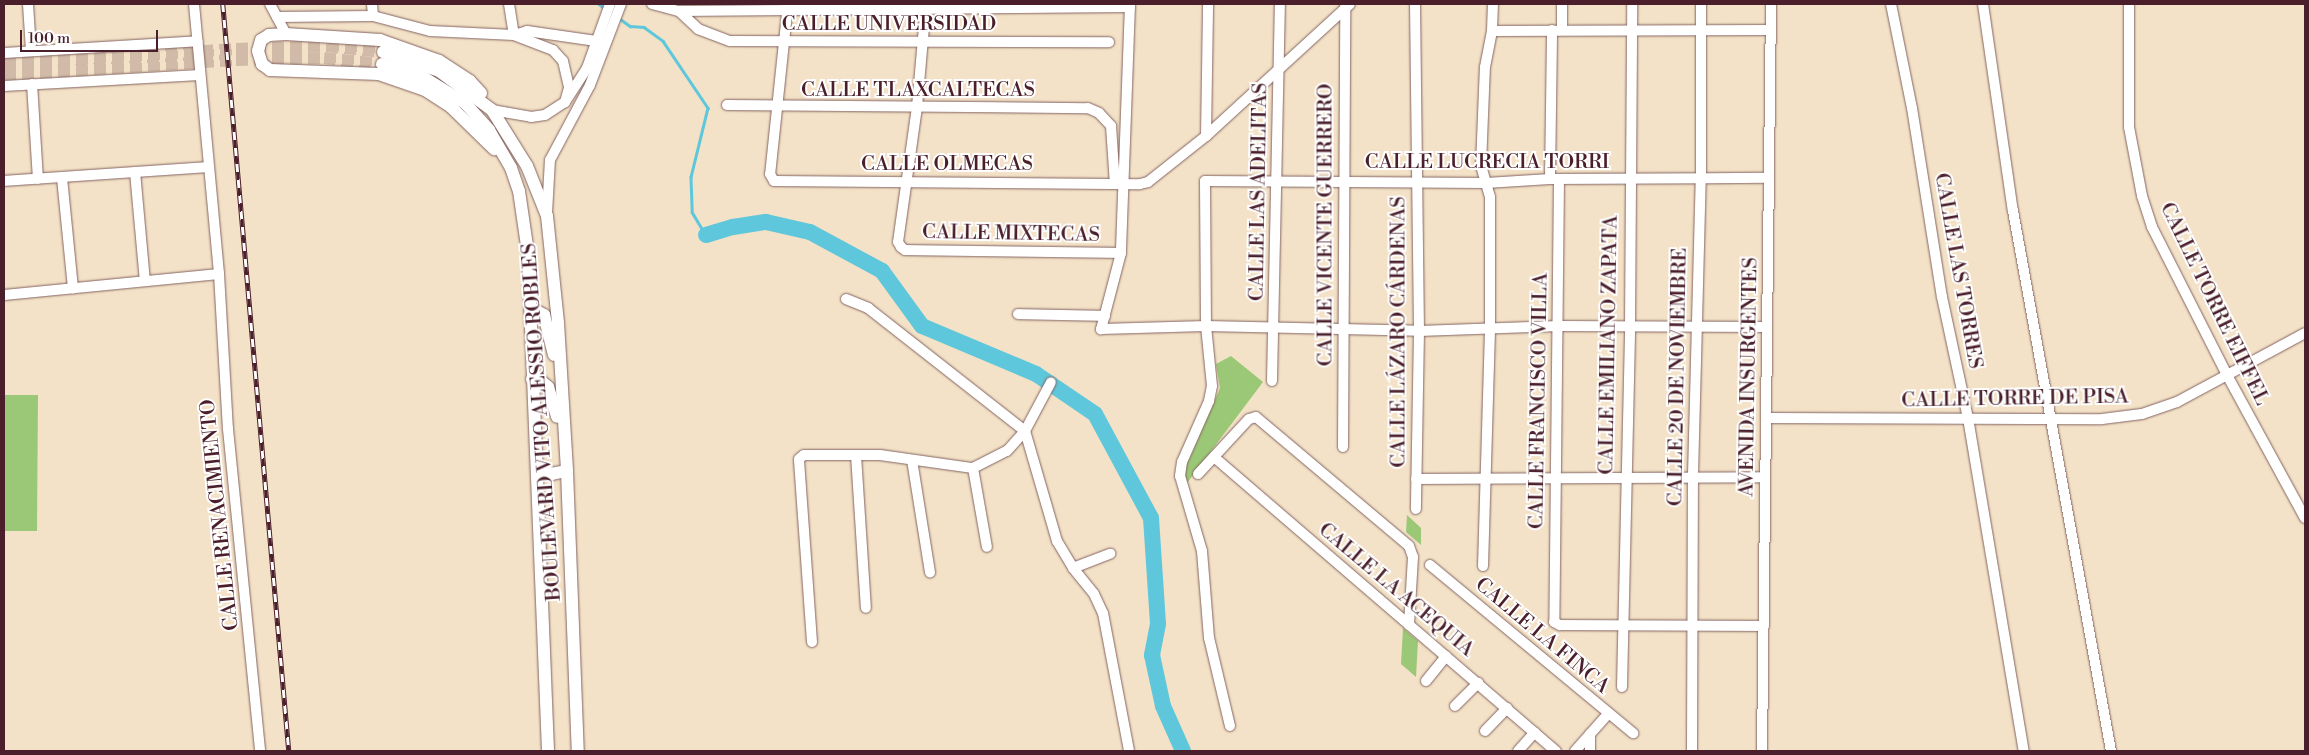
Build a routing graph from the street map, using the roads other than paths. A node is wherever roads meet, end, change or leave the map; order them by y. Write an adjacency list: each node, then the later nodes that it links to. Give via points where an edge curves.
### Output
1 (28, 4): 40 (street)
2 (194, 4): 35 (street, CALLE RENACIMIENTO)
3 (270, 4): 26 (street)
4 (372, 4): 25 (street)
5 (509, 4): 34 (street)
6 (610, 4): 27 (street)
7 (621, 4): 27 (street)
8 (652, 4): 24 (street)
9 (1208, 4): 51 (street)
10 (1280, 4): 42 (street, CALLE LAS ADELITAS)
11 (1415, 4): 65 (street, CALLE LÁZARO CÁRDENAS)
12 (1493, 4): 32 (street)
13 (1562, 4): 28 (street, CALLE FRANCISCO VILLA)
14 (1632, 4): 29 (street, CALLE EMILIANO ZAPATA)
15 (1701, 4): 30 (street, CALLE 20 DE NOVIEMBRE)
16 (1771, 4): 31 (street, AVENIDA INSURGENTES)
17 (1891, 4): 94 (street, CALLE LAS TORRES, via 1912,108 1942,297)
18 (1983, 4): 95 (street, via 2013,211)
19 (2130, 4): 89 (street, CALLE TORRE EIFFEL, via 2128,111 2142,196 2152,227)
20 (1130, 5): 23 (street); 67 (street)
21 (1346, 5): 42 (street, CALLE OLMECAS); 63 (street, CALLE VICENTE GUERRERO)
22 (788, 6): 23 (street); 24 (street); 37 (street)
23 (926, 6): 38 (street)
24 (680, 11): 37 (street, CALLE UNIVERSIDAD, via 698,29 730,41)
25 (372, 16): 26 (street); 34 (street, via 430,31)
26 (277, 17): 33 (street)
27 (607, 30): 36 (street); 68 (street, via 590,85 552,155)
28 (1557, 30): 29 (street); 32 (street); 60 (street, CALLE FRANCISCO VILLA)
29 (1631, 30): 30 (street); 56 (street, CALLE EMILIANO ZAPATA)
30 (1701, 30): 31 (street); 57 (street, CALLE 20 DE NOVIEMBRE)
31 (1771, 30): 58 (street, AVENIDA INSURGENTES)
32 (1492, 31): 66 (street, via 1485,67 1481,165)
33 (286, 34): 50 (main road, via 380,40 416,50 439,60 470,81); 53 (main road, via 269,35 261,40 258,51 262,64 270,70 379,74 408,83 450,106)
34 (514, 35): 36 (street, via 527,31); 46 (street, via 553,50 563,61 569,88)
35 (198, 41): 40 (street); 43 (street, CALLE RENACIMIENTO)
36 (596, 41): 46 (street, via 587,68)
37 (785, 41): 38 (street, CALLE UNIVERSIDAD); 48 (street)
38 (923, 41): 39 (street, CALLE UNIVERSIDAD); 49 (street)
39 (1109, 42)
40 (31, 51): 41 (street)
41 (4, 53)
42 (1278, 72): 51 (street, CALLE OLMECAS); 62 (street, CALLE LAS ADELITAS)
43 (200, 75): 44 (street); 52 (street, CALLE RENACIMIENTO)
44 (32, 84): 45 (street); 59 (street)
45 (4, 86)
46 (566, 102): 50 (street, via 545,115 531,117)
47 (727, 106): 48 (street, CALLE TLAXCALTECAS)
48 (777, 106): 49 (street, CALLE TLAXCALTECAS); 61 (street, CALLE OLMECAS, via 771,179 778,183)
49 (917, 108): 61 (street); 67 (street, CALLE TLAXCALTECAS, via 1088,108 1106,118 1114,134)
50 (492, 110): 53 (main road, BOULEVARD VITO ALESSIO ROBLES, via 439,71 382,58 423,77 465,103 489,130); 68 (main road, BOULEVARD VITO ALESSIO ROBLES, via 527,166)
51 (1206, 136): 67 (street, CALLE OLMECAS, via 1148,182)
52 (208, 167): 54 (street); 70 (street, CALLE RENACIMIENTO)
53 (511, 168): 75 (main road, BOULEVARD VITO ALESSIO ROBLES, via 525,217)
54 (134, 172): 55 (street); 71 (street)
55 (62, 178): 59 (street); 72 (street)
56 (1629, 178): 57 (street, CALLE LUCRECIA TORRI); 60 (street, CALLE LUCRECIA TORRI); 81 (street, CALLE EMILIANO ZAPATA)
57 (1701, 178): 58 (street, CALLE LUCRECIA TORRI); 78 (street, CALLE 20 DE NOVIEMBRE)
58 (1769, 178): 82 (street, AVENIDA INSURGENTES)
59 (38, 179): 64 (street)
60 (1555, 179): 66 (street, CALLE LUCRECIA TORRI); 80 (street, CALLE FRANCISCO VILLA)
61 (907, 180): 67 (street, CALLE OLMECAS); 69 (street, CALLE MIXTECAS, via 898,242 905,250)
62 (1276, 180): 63 (street, CALLE LUCRECIA TORRI); 79 (street, CALLE LUCRECIA TORRI, via 1205,181); 83 (street, CALLE LAS ADELITAS)
63 (1343, 180): 65 (street, CALLE LUCRECIA TORRI); 85 (street, CALLE VICENTE GUERRERO)
64 (4, 181)
65 (1416, 182): 66 (street, CALLE LUCRECIA TORRI); 86 (street, CALLE LÁZARO CÁRDENAS)
66 (1486, 182): 84 (street, via 1490,197)
67 (1119, 184): 69 (street)
68 (547, 216): 88 (main road, BOULEVARD VITO ALESSIO ROBLES)
69 (1121, 253): 77 (street)
70 (219, 274): 71 (street); 138 (street, CALLE RENACIMIENTO, via 228,428)
71 (145, 281): 72 (street)
72 (73, 288): 73 (street)
73 (4, 295)
74 (846, 299): 96 (street, via 876,314)
75 (531, 308): 88 (main road, via 546,320); 90 (main road, BOULEVARD VITO ALESSIO ROBLES)
76 (1018, 314): 77 (street)
77 (1105, 316): 79 (street, via 1101,329)
78 (1695, 325): 81 (street); 82 (street); 106 (street, CALLE 20 DE NOVIEMBRE)
79 (1206, 326): 83 (street); 133 (street, via 1212,386 1210,401 1182,462 1180,476 1202,551 1209,638)
80 (1559, 326): 81 (street); 84 (street); 108 (street, CALLE FRANCISCO VILLA)
81 (1630, 326): 107 (street, CALLE EMILIANO ZAPATA)
82 (1767, 327): 93 (street, AVENIDA INSURGENTES)
83 (1274, 328): 85 (street); 91 (street, CALLE LAS ADELITAS)
84 (1490, 329): 86 (street); 109 (street)
85 (1343, 330): 86 (street); 97 (street, CALLE VICENTE GUERRERO)
86 (1419, 331): 111 (street, CALLE LÁZARO CÁRDENAS)
87 (2305, 333): 89 (street, CALLE TORRE DE PISA)
88 (560, 371): 98 (main road, BOULEVARD VITO ALESSIO ROBLES)
89 (2227, 375): 95 (street, CALLE TORRE DE PISA, via 2177,402 2142,414 2102,419); 113 (street, CALLE TORRE EIFFEL)
90 (532, 379): 98 (main road, via 540,380 548,387); 102 (main road, BOULEVARD VITO ALESSIO ROBLES)
91 (1272, 381)
92 (1051, 382): 96 (street)
93 (1766, 418): 94 (street, CALLE TORRE DE PISA); 110 (street, AVENIDA INSURGENTES)
94 (1968, 418): 95 (street, CALLE TORRE DE PISA); 148 (street, CALLE LAS TORRES)
95 (2052, 419): 149 (street)
96 (1025, 431): 103 (street, via 1007,451); 118 (street, via 1050,522)
97 (1343, 447)
98 (566, 454): 104 (main road, BOULEVARD VITO ALESSIO ROBLES)
99 (856, 455): 101 (street); 120 (street); 125 (street, via 804,455 799,459)
100 (1214, 457): 105 (street); 122 (street, CALLE LA ACEQUIA); 122 (street, via 1252,417 1411,549)
101 (912, 460): 103 (street); 119 (street)
102 (537, 466): 104 (main road, via 551,474); 139 (main road, BOULEVARD VITO ALESSIO ROBLES)
103 (973, 468): 114 (street)
104 (567, 471): 140 (main road, BOULEVARD VITO ALESSIO ROBLES)
105 (1198, 474)
106 (1693, 475): 107 (street); 110 (street); 123 (street, CALLE 20 DE NOVIEMBRE)
107 (1625, 476): 108 (street); 121 (street, CALLE EMILIANO ZAPATA)
108 (1556, 477): 109 (street); 121 (street, CALLE FRANCISCO VILLA, via 1555,624)
109 (1485, 478): 111 (street); 117 (street)
110 (1766, 478): 124 (street, AVENIDA INSURGENTES)
111 (1416, 479): 112 (street, CALLE LÁZARO CÁRDENAS)
112 (1416, 509)
113 (2305, 518)
114 (987, 547)
115 (1110, 554): 118 (street)
116 (1430, 565): 132 (street, CALLE LA FINCA)
117 (1483, 566)
118 (1073, 568): 141 (street, via 1094,594 1103,613)
119 (930, 574)
120 (866, 608)
121 (1622, 625): 123 (street); 129 (street, CALLE EMILIANO ZAPATA)
122 (1409, 626): 126 (street, CALLE LA ACEQUIA)
123 (1694, 626): 124 (street); 146 (street, CALLE 20 DE NOVIEMBRE)
124 (1764, 626): 147 (street, AVENIDA INSURGENTES)
125 (812, 642)
126 (1446, 656): 127 (street); 128 (street, CALLE LA ACEQUIA)
127 (1426, 681)
128 (1478, 683): 130 (street); 131 (street, CALLE LA ACEQUIA)
129 (1622, 687)
130 (1455, 706)
131 (1507, 708): 134 (street); 135 (street, CALLE LA ACEQUIA)
132 (1608, 714): 136 (street, CALLE LA FINCA); 137 (street)
133 (1230, 726)
134 (1485, 731)
135 (1535, 732): 142 (street); 143 (street, CALLE LA ACEQUIA)
136 (1633, 733)
137 (1590, 734): 144 (street); 145 (street)
138 (260, 751)
139 (548, 751)
140 (578, 751)
141 (1129, 751)
142 (1518, 751)
143 (1556, 751)
144 (1575, 751)
145 (1590, 751)
146 (1692, 751)
147 (1762, 751)
148 (2024, 751)
149 (2111, 751)

